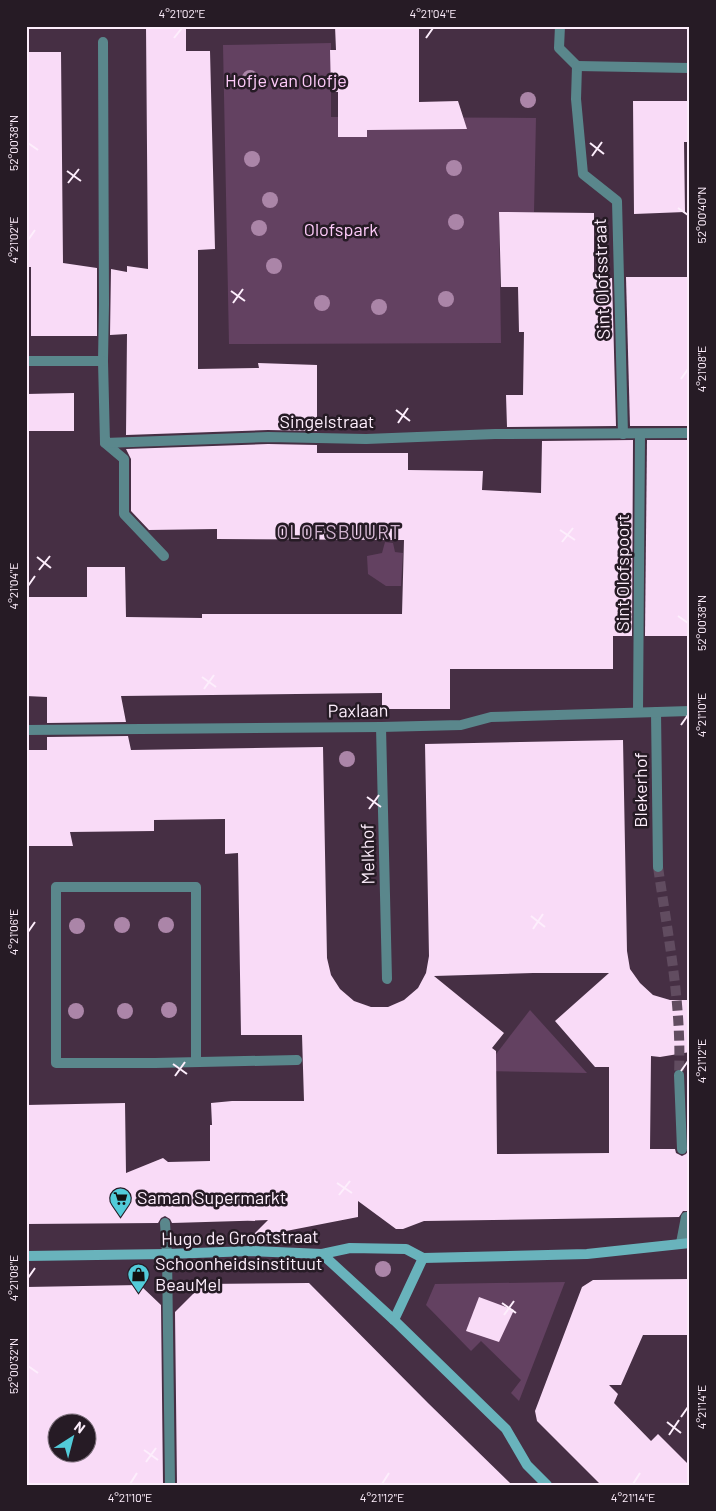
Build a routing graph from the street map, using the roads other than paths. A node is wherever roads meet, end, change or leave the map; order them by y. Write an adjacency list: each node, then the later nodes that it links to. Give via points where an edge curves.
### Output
1 (560, 26): 3 (street, via 559,48)
2 (103, 42): 6 (street)
3 (577, 66): 4 (street); 8 (street, Sint Olofsstraat, via 576,100 583,174 617,201)
4 (690, 68)
5 (26, 361): 6 (street)
6 (103, 361): 10 (street)
7 (690, 433): 9 (street, Singelstraat)
8 (623, 434): 9 (street, Singelstraat); 10 (street, Singelstraat)
9 (640, 434): 13 (street, Sint Olofspoort)
10 (105, 442): 11 (street, via 124,459 124,514)
11 (164, 556)
12 (690, 711): 14 (street, Paxlaan)
13 (638, 712): 14 (street, Paxlaan); 15 (street, Paxlaan, via 491,717 461,725)
14 (656, 712): 17 (street, Blekerhof)
15 (381, 728): 16 (street, Paxlaan); 18 (street, Melkhof)
16 (26, 730)
17 (658, 867)
18 (387, 979)
19 (297, 1060): 20 (street)
20 (196, 1061): 20 (street, via 196,887 56,887 56,1063)
21 (679, 1075): 22 (street)
22 (682, 1148)
23 (686, 1217): 25 (street)
24 (165, 1223): 26 (street)
25 (686, 1243): 29 (street, Hugo de Grootstraat, via 587,1254)
26 (166, 1254): 27 (street, Hugo de Grootstraat, via 251,1251); 28 (street, Hugo de Grootstraat); 31 (street)
27 (322, 1254): 29 (street, Hugo de Grootstraat, via 350,1248 406,1248); 30 (street)
28 (26, 1256)
29 (423, 1258): 30 (street)
30 (394, 1320): 32 (street, via 506,1429 527,1465)
31 (170, 1485)
32 (547, 1485)

